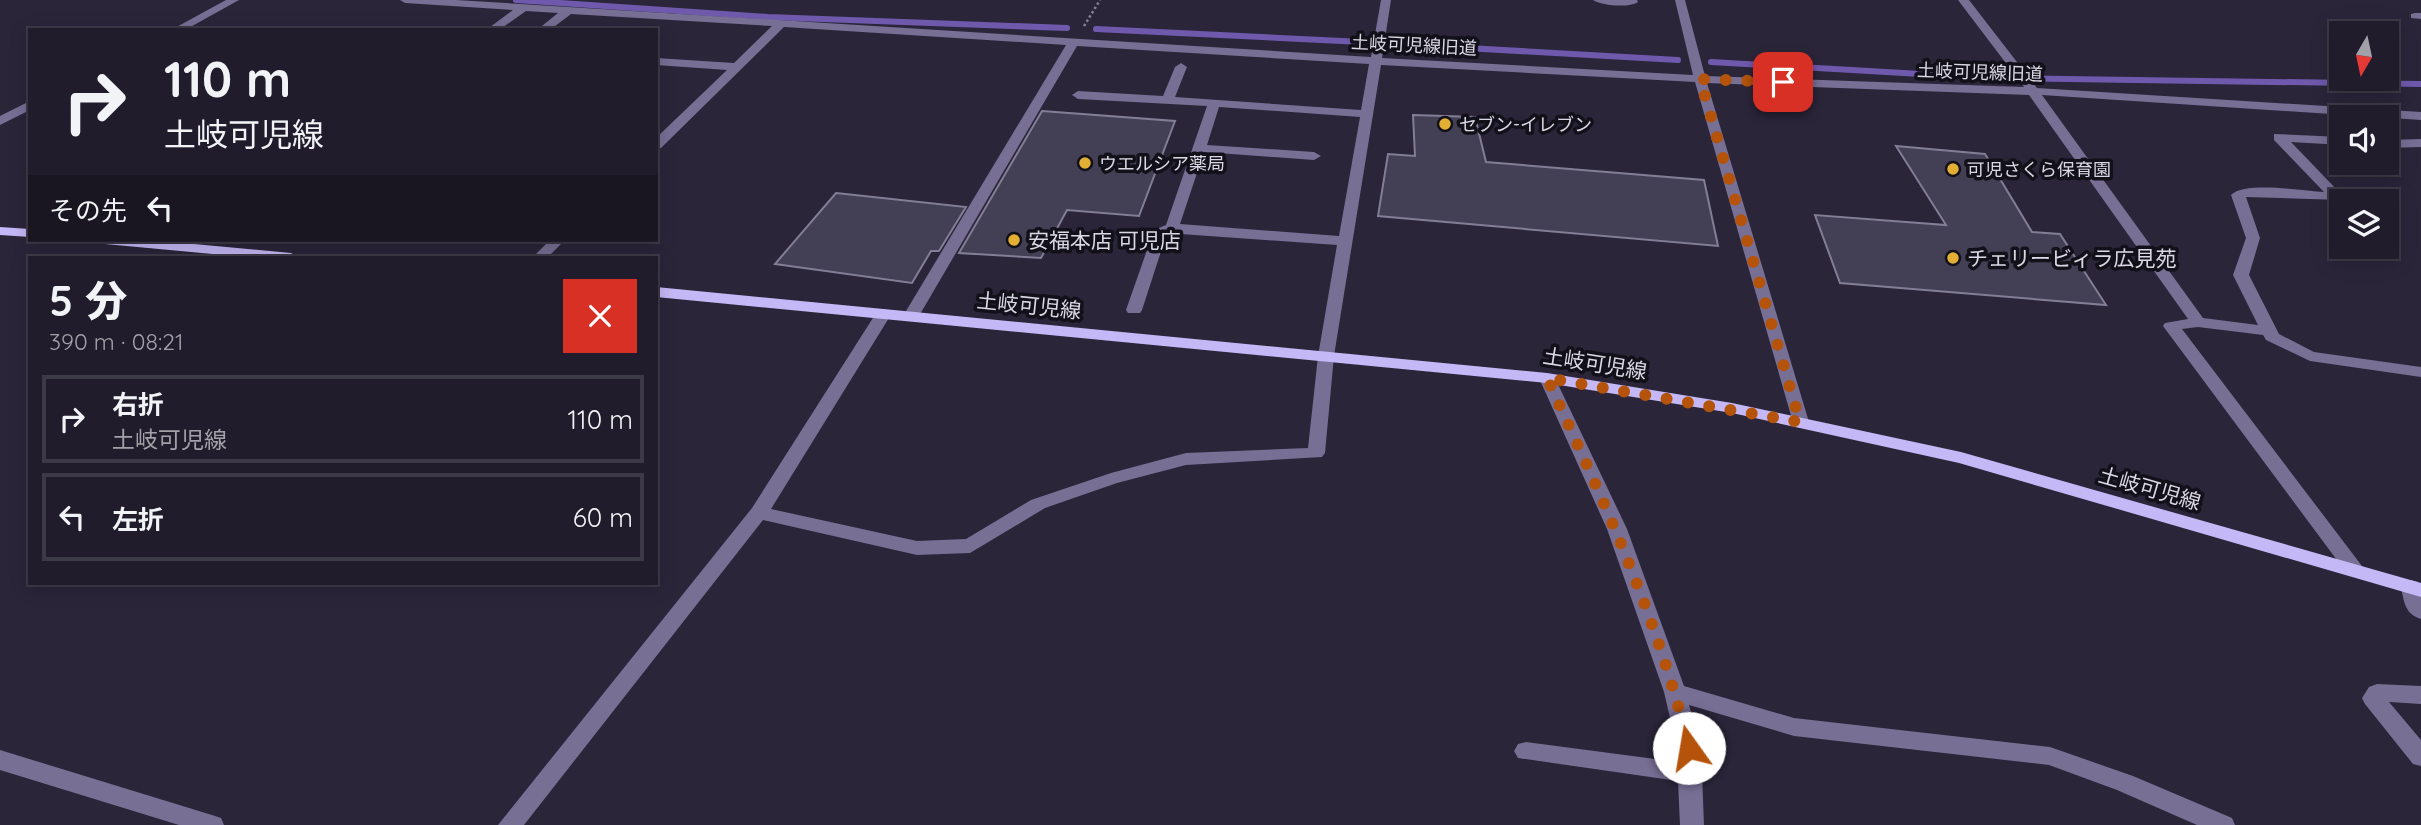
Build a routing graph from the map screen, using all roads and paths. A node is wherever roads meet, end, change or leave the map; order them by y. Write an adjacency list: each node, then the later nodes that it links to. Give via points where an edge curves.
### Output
1 (234, 0): 12 (street)
2 (405, 0): 9 (street, 土岐可児線旧道)
3 (1100, 0): 15 (path)
4 (1386, 0): 17 (street)
5 (1598, 0): 8 (street)
6 (1680, 0): 20 (street)
7 (1963, 0): 21 (street)
8 (1633, 2)
9 (523, 8): 10 (street, 土岐可児線旧道); 13 (street)
10 (568, 11): 11 (street, 土岐可児線旧道); 14 (street)
11 (782, 24): 15 (street, 土岐可児線旧道); 18 (street)
12 (180, 28)
13 (494, 28)
14 (545, 28)
15 (1073, 42): 17 (street, 土岐可児線旧道); 47 (street)
16 (658, 61): 18 (street)
17 (1377, 61): 20 (street, 土岐可児線旧道); 26 (street)
18 (737, 67): 30 (street)
19 (1181, 67): 23 (street)
20 (1700, 79): 21 (street, 土岐可児線旧道); 53 (street)
21 (2030, 88): 27 (street, 土岐可児線旧道); 48 (street)
22 (1078, 94): 23 (street)
23 (1168, 100): 24 (street)
24 (1214, 103): 26 (street); 33 (street)
25 (28, 106): 28 (street)
26 (1368, 114): 40 (street)
27 (2421, 116)
28 (0, 121)
29 (2329, 140): 49 (street, via 2278,137 2336,197 2238,195 2253,238 2241,275)
30 (658, 143)
31 (2421, 143): 32 (street)
32 (2399, 144)
33 (1199, 148): 34 (street); 35 (street)
34 (1314, 156)
35 (1172, 228): 40 (street); 45 (street, via 1161,230)
36 (0, 231): 37 (main road)
37 (28, 233)
38 (153, 242): 41 (main road)
39 (556, 242): 43 (street)
40 (1346, 242): 50 (street)
41 (176, 243): 42 (main road)
42 (283, 256)
43 (541, 256)
44 (658, 292): 46 (main road, 土岐可児線)
45 (1134, 310)
46 (884, 313): 47 (main road, 土岐可児線); 54 (street)
47 (911, 316): 50 (main road, 土岐可児線)
48 (2198, 322): 49 (street); 55 (street, via 2171,326)
49 (2268, 331): 51 (street, via 2310,356)
50 (1326, 356): 52 (main road, 土岐可児線); 54 (street, via 1316,453 1186,459 1111,479 1038,504 970,546 917,548)
51 (2421, 372)
52 (1547, 378): 53 (main road, 土岐可児線); 58 (street, via 1617,529)
53 (1800, 422): 55 (main road, 土岐可児線, via 1961,458)
54 (759, 513): 65 (street)
55 (2355, 570): 56 (main road, 土岐可児線)
56 (2416, 589): 57 (street, via 2416,607)
57 (2421, 611)
58 (1675, 692): 63 (street, via 1689,748); 67 (street, via 1794,727 2050,756)
59 (2421, 695): 61 (street, via 2377,693 2373,698)
60 (1526, 751): 63 (street)
61 (2421, 757)
62 (0, 760): 64 (street)
63 (1690, 773): 66 (street)
64 (212, 825)
65 (510, 825)
66 (1692, 825)
67 (2223, 825)

